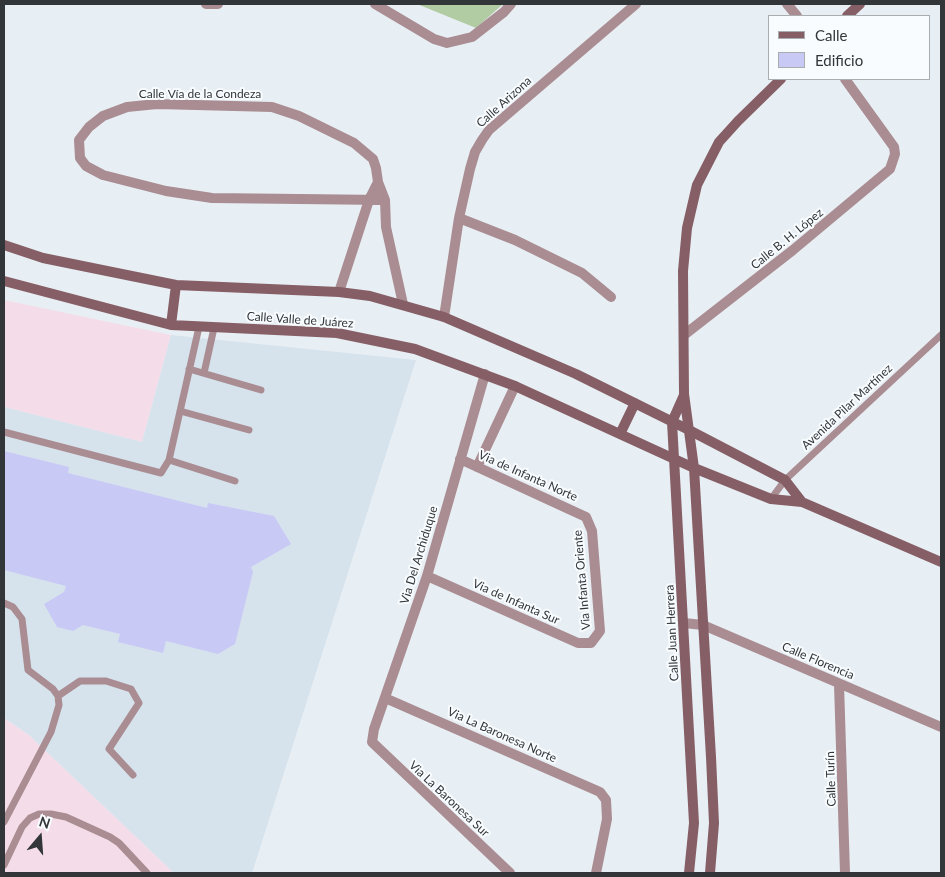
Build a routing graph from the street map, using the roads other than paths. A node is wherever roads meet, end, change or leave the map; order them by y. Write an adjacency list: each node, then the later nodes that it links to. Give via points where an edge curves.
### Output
1 (206, 4): 2 (street)
2 (218, 4)
3 (375, 4): 4 (street, via 434,39 447,43 472,37)
4 (511, 4)
5 (636, 4): 15 (street, Calle Arizona, via 489,130 475,152)
6 (788, 4): 8 (street)
7 (860, 4): 9 (street)
8 (796, 15)
9 (848, 15)
10 (780, 80): 26 (street, Calle Juan Herrera, via 719,142 698,185 687,228)
11 (846, 80): 26 (street, Calle B. H. López, via 889,137 896,154 894,163 884,176)
12 (378, 182): 13 (street); 13 (street, Calle Vía de la Condeza, via 373,159 354,143 299,116 272,107 138,105 102,116 79,140 80,158 86,166 166,191 212,198); 14 (street, Calle Vía de la Condeza)
13 (369, 200): 14 (street, Calle Vía de la Condeza); 19 (street)
14 (385, 200): 21 (street, Calle Vía de la Condeza, via 386,228)
15 (459, 218): 20 (street, via 516,240 582,273); 22 (street, Calle Arizona)
16 (4, 245): 18 (street, via 43,258)
17 (4, 281): 23 (street, Calle Valle de Juárez)
18 (176, 286): 19 (street); 23 (street)
19 (339, 292): 21 (street)
20 (611, 297)
21 (403, 304): 22 (street)
22 (444, 317): 34 (street)
23 (171, 325): 24 (street, Calle Valle de Juárez)
24 (199, 327): 25 (street, Calle Valle de Juárez); 28 (lane)
25 (214, 328): 29 (lane); 30 (street, Calle Valle de Juárez, via 338,333 415,349)
26 (684, 335): 33 (street, Calle Juan Herrera)
27 (941, 336): 46 (lane, Avenida Pilar Martínez)
28 (190, 369): 29 (lane); 35 (lane)
29 (204, 373): 32 (lane)
30 (485, 374): 31 (street, Calle Valle de Juárez); 41 (street, Via Del Archiduque)
31 (515, 386): 40 (street, Calle Valle de Juárez); 44 (street)
32 (261, 390)
33 (684, 394): 36 (street, Calle Juan Herrera); 38 (street, Calle Juan Herrera)
34 (635, 403): 36 (street); 40 (street)
35 (180, 410): 37 (lane); 43 (lane)
36 (672, 422): 38 (street); 42 (street, Calle Juan Herrera)
37 (249, 430)
38 (689, 430): 45 (street, Calle Juan Herrera); 46 (street)
39 (4, 432): 43 (lane, via 155,473 161,473)
40 (620, 434): 42 (street, Calle Valle de Juárez)
41 (460, 459): 44 (street, Via de Infanta Norte); 52 (street, Via Del Archiduque)
42 (673, 459): 45 (street, Calle Valle de Juárez); 54 (street, Calle Juan Herrera)
43 (169, 460): 47 (lane)
44 (477, 466): 50 (street, Via de Infanta Norte)
45 (694, 468): 48 (street, Calle Valle de Juárez); 55 (street, Calle Juan Herrera)
46 (785, 480): 48 (lane, Avenida Pilar Martínez); 49 (street)
47 (235, 481)
48 (771, 499): 49 (street, Calle Valle de Juárez)
49 (802, 502): 51 (street)
50 (586, 517): 56 (street, Via Infanta Oriente, via 592,531 600,626)
51 (941, 562)
52 (427, 576): 56 (street, Via de Infanta Sur, via 578,643); 59 (street, Via Del Archiduque)
53 (4, 603): 58 (lane, via 13,607 22,619 28,670)
54 (684, 623): 55 (street, Calle Florencia); 68 (street, Calle Juan Herrera, via 694,823)
55 (703, 625): 57 (street, Calle Florencia); 69 (street, Calle Juan Herrera, via 714,823)
56 (595, 640)
57 (839, 684): 60 (street, Calle Florencia); 70 (street, Calle Turín)
58 (58, 696): 62 (lane, via 80,681 106,681 131,688 138,703 109,749); 63 (lane, via 57,717)
59 (385, 698): 61 (street, Via Del Archiduque); 67 (street, Via La Baronesa Norte, via 593,788 606,800 607,819)
60 (941, 727)
61 (372, 742): 66 (street, Via La Baronesa Sur)
62 (133, 775)
63 (4, 822)
64 (4, 865): 65 (lane, via 22,827 30,818 51,814 66,817 110,837)
65 (147, 873)
66 (510, 873)
67 (596, 873)
68 (689, 873)
69 (710, 873)
70 (845, 873)

